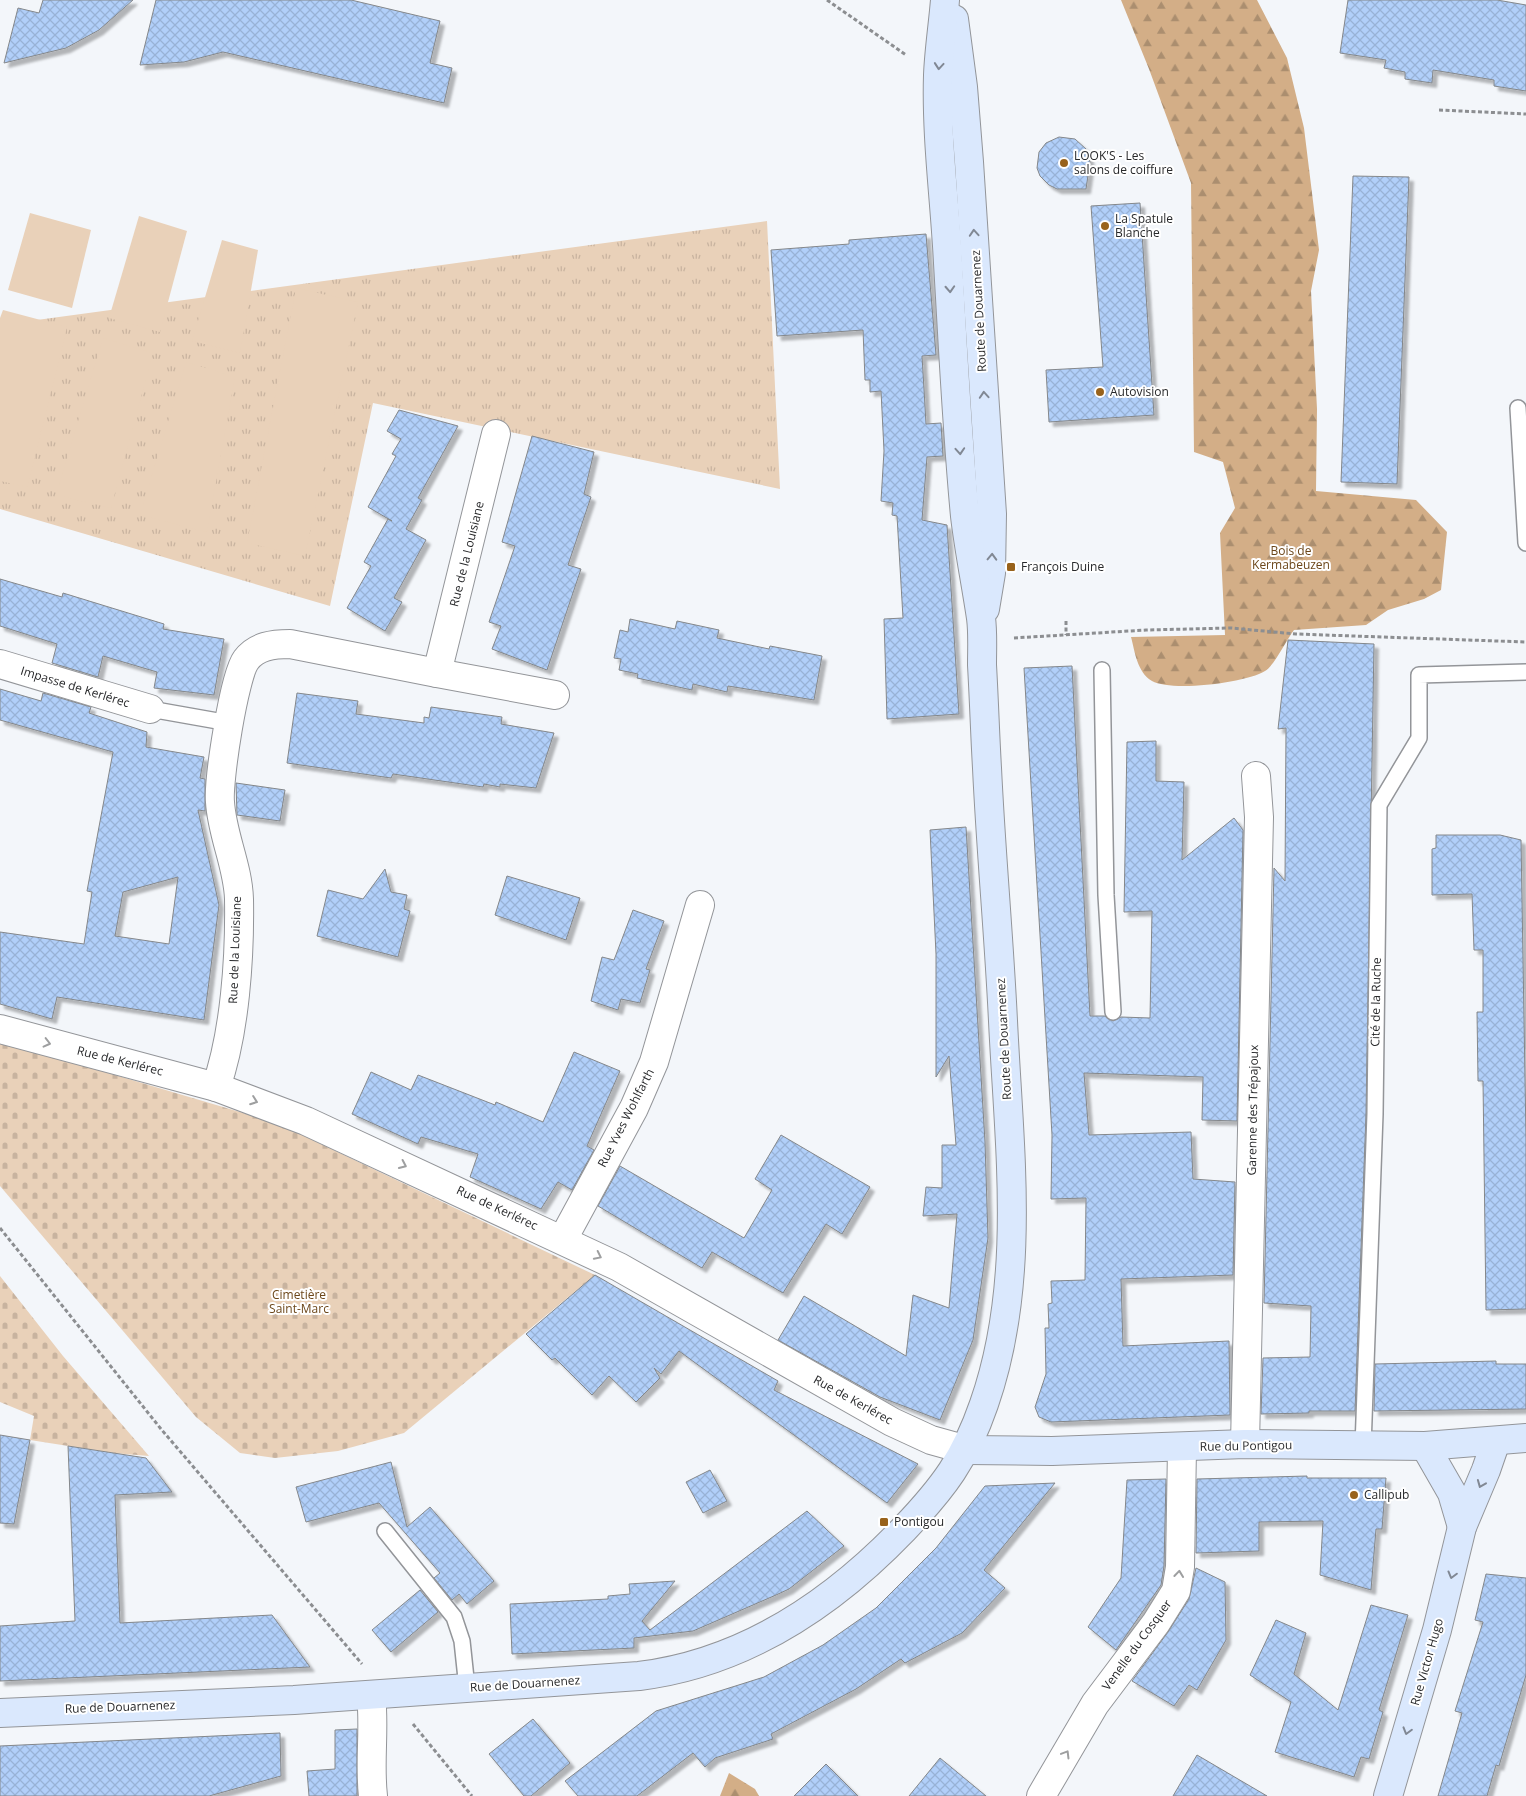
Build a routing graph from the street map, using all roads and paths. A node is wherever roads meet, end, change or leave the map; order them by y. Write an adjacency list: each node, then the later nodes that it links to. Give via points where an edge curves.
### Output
1 (827, 0): 4 (path)
2 (945, 0): 4 (main road, Route de Douarnenez, one-way to 4)
3 (951, 0): 11 (main road, Route de Douarnenez, one-way to 3, via 991,573 992,514 966,115)
4 (938, 76): 11 (main road, Route de Douarnenez, one-way to 11, via 965,515)
5 (1439, 110): 6 (path)
6 (1526, 114)
7 (1518, 408): 9 (lane)
8 (496, 434): 17 (street, Rue de la Louisiane)
9 (1526, 543)
10 (1066, 621): 12 (path)
11 (981, 631): 12 (path); 34 (main road, Route de Douarnenez, via 1011,1164 1012,1232 1008,1291 996,1362 987,1398)
12 (1066, 635): 13 (path, via 1231,628 1296,634)
13 (1526, 642)
14 (0, 664): 19 (street, Impasse de Kerlérec)
15 (1102, 670): 23 (lane, via 1106,895)
16 (1526, 672): 32 (lane, Cité de la Ruche, via 1420,675 1419,738 1379,805 1375,1114)
17 (437, 673): 18 (street, Rue de la Louisiane); 20 (street, Rue de la Louisiane, via 290,644 271,644 246,660)
18 (555, 695)
19 (150, 710): 20 (lane)
20 (229, 723): 25 (street, Rue de la Louisiane, via 220,801 235,874 238,921 232,1018)
21 (1256, 776): 30 (street, Garenne des Trépajoux, via 1258,827)
22 (700, 905): 27 (street, Rue Yves Wohlfarth, via 654,1062 634,1108)
23 (1113, 1012)
24 (0, 1029): 25 (street, Rue de Kerlérec, one-way to 25)
25 (216, 1087): 27 (street, Rue de Kerlérec, one-way to 27, via 306,1121)
26 (0, 1228): 38 (path)
27 (563, 1239): 34 (street, Rue de Kerlérec, one-way to 34, via 684,1302 892,1422 931,1440)
28 (1526, 1438): 29 (main road, Rue du Pontigou)
29 (1496, 1441): 31 (main road, Rue du Pontigou); 35 (main road, Rue Victor Hugo, one-way to 35)
30 (1245, 1444): 32 (main road, Rue du Pontigou); 33 (main road, Rue du Pontigou)
31 (1425, 1446): 32 (main road, Rue du Pontigou); 35 (main road, Rue Victor Hugo, via 1452,1493)
32 (1363, 1447)
33 (1182, 1448): 34 (main road, Rue du Pontigou); 42 (street, Venelle du Cosquer, one-way to 33, via 1104,1691 1176,1591 1180,1567)
34 (967, 1450): 37 (main road, Rue de Douarnenez, via 936,1494 865,1569 817,1606 764,1637 713,1659 654,1674)
35 (1462, 1527): 43 (main road, Rue Victor Hugo, one-way to 43, via 1440,1622)
36 (385, 1532): 37 (lane, via 454,1617 462,1641)
37 (466, 1688): 38 (main road, Rue de Douarnenez)
38 (379, 1694): 39 (main road, Rue de Douarnenez); 40 (street, via 374,1725); 41 (path)
39 (0, 1713)
40 (372, 1796)
41 (472, 1796)
42 (1041, 1796)
43 (1388, 1796)

